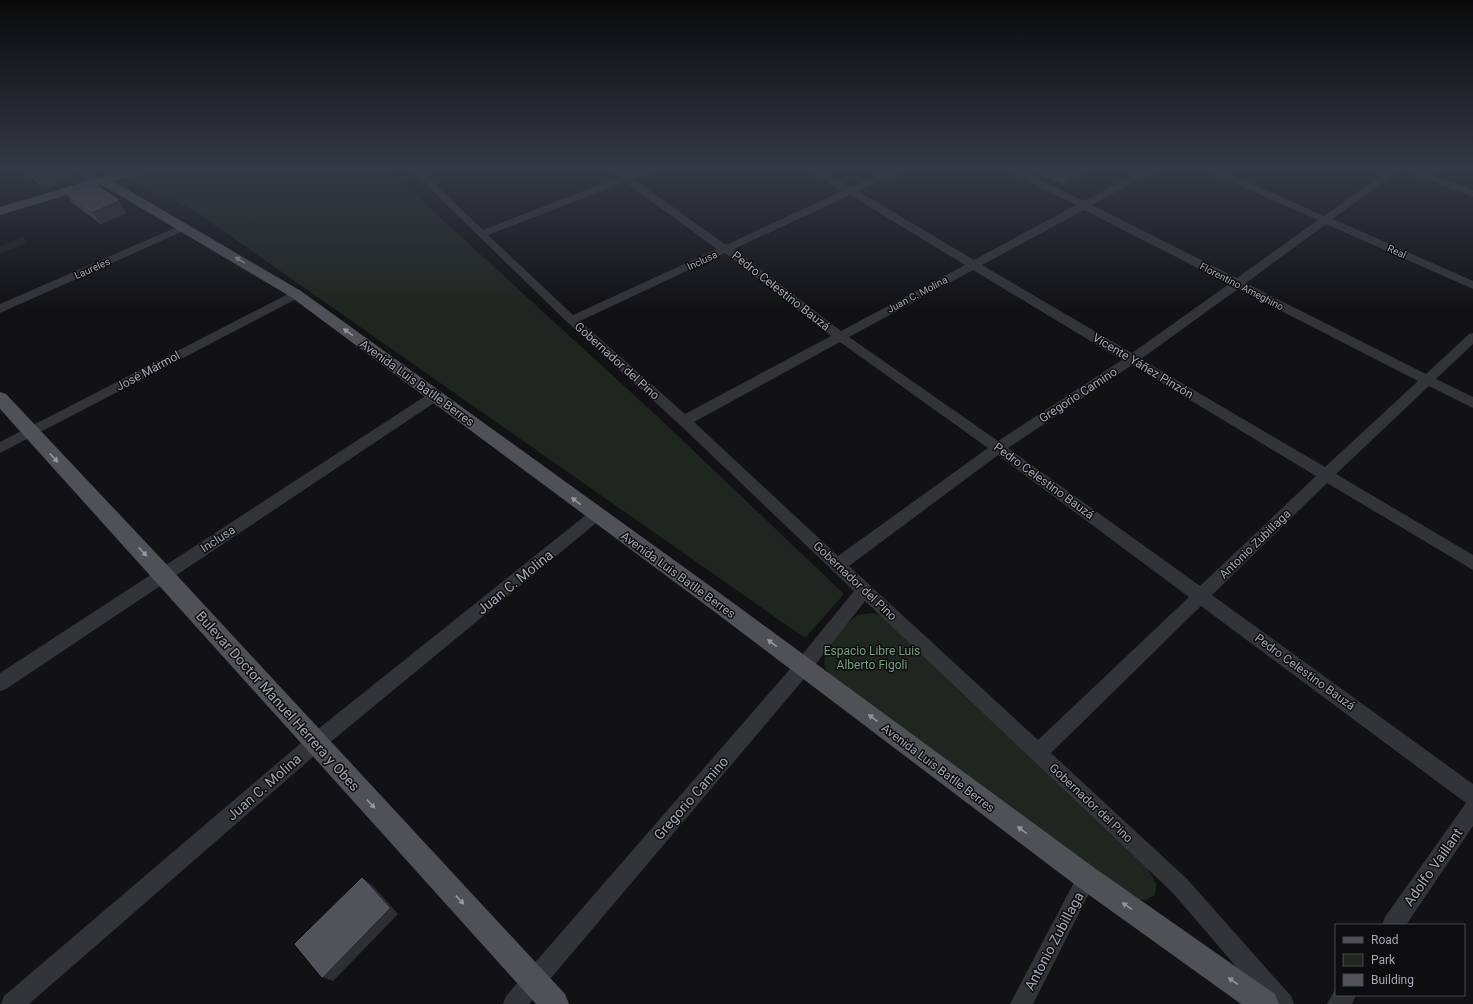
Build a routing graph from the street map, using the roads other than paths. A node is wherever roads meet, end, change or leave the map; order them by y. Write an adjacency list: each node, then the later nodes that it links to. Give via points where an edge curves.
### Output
1 (165, 216): 12 (main road, Avenida Luis Batlle Berres)
2 (463, 216): 13 (street, Gobernador del Pino)
3 (528, 216): 13 (street)
4 (679, 216): 14 (street, Pedro Celestino Bauzá)
5 (796, 216): 14 (street, Inclusa)
6 (891, 216): 15 (street, Vicente Yáñez Pinzón)
7 (1060, 216): 15 (street, Juan C. Molina)
8 (1105, 216): 16 (street, Florentino Ameghino)
9 (1317, 216): 11 (street, Real)
10 (1332, 216): 11 (street, Gregorio Camino)
11 (1326, 220): 16 (street, Gregorio Camino); 17 (street, Real)
12 (184, 227): 18 (main road, Avenida Luis Batlle Berres, one-way to 12); 19 (street, Laureles)
13 (481, 234): 20 (street, Gobernador del Pino)
14 (726, 249): 20 (street, Inclusa); 21 (street, Pedro Celestino Bauzá)
15 (973, 264): 21 (street, Juan C. Molina); 23 (street, Vicente Yáñez Pinzón)
16 (1237, 283): 23 (street, Gregorio Camino); 24 (street, Florentino Ameghino)
17 (1473, 284)
18 (296, 294): 25 (main road, Avenida Luis Batlle Berres, one-way to 18); 29 (street, José Mármol)
19 (0, 309)
20 (572, 320): 28 (street, Gobernador del Pino)
21 (839, 336): 28 (street, Juan C. Molina); 31 (street, Pedro Celestino Bauzá)
22 (1473, 337): 24 (street, Antonio Zubillaga)
23 (1131, 360): 31 (street, Gregorio Camino); 32 (street, Vicente Yáñez Pinzón)
24 (1427, 379): 27 (street, Florentino Ameghino); 32 (street, Antonio Zubillaga)
25 (435, 396): 33 (main road, Avenida Luis Batlle Berres, one-way to 25); 36 (street, Inclusa)
26 (0, 398): 29 (main road, Bulevar Doctor Manuel Herrera y Obes)
27 (1473, 403)
28 (684, 421): 35 (street, Gobernador del Pino)
29 (30, 432): 30 (street, José Mármol); 36 (main road, Bulevar Doctor Manuel Herrera y Obes, one-way to 36)
30 (0, 448)
31 (998, 448): 35 (street, Gregorio Camino); 38 (street, Pedro Celestino Bauzá)
32 (1326, 475): 34 (street, Vicente Yáñez Pinzón); 38 (street, Antonio Zubillaga)
33 (596, 516): 39 (main road, Avenida Luis Batlle Berres, one-way to 33); 41 (street, Juan C. Molina)
34 (1473, 563)
35 (838, 565): 37 (street, Gobernador del Pino)
36 (164, 575): 40 (street, Inclusa); 41 (main road, Bulevar Doctor Manuel Herrera y Obes)
37 (864, 590): 39 (street, Gregorio Camino); 42 (street, Gobernador del Pino)
38 (1202, 596): 42 (street, Antonio Zubillaga); 43 (street, Pedro Celestino Bauzá)
39 (803, 667): 45 (main road, Avenida Luis Batlle Berres, one-way to 39); 47 (street, Gregorio Camino)
40 (0, 683)
41 (315, 743): 47 (main road, Bulevar Doctor Manuel Herrera y Obes, one-way to 47); 48 (street, Juan C. Molina)
42 (1038, 752): 53 (street, Gobernador del Pino, via 1180,886)
43 (1473, 796)
44 (1473, 809): 46 (street, Adolfo Vaillant)
45 (1087, 878): 51 (street, Antonio Zubillaga); 52 (main road, Avenida Luis Batlle Berres, one-way to 45)
46 (1394, 924)
47 (534, 981): 49 (street, Gregorio Camino); 50 (main road, Bulevar Doctor Manuel Herrera y Obes)
48 (12, 1004)
49 (514, 1004)
50 (555, 1004)
51 (1021, 1004)
52 (1265, 1004)
53 (1284, 1004)

